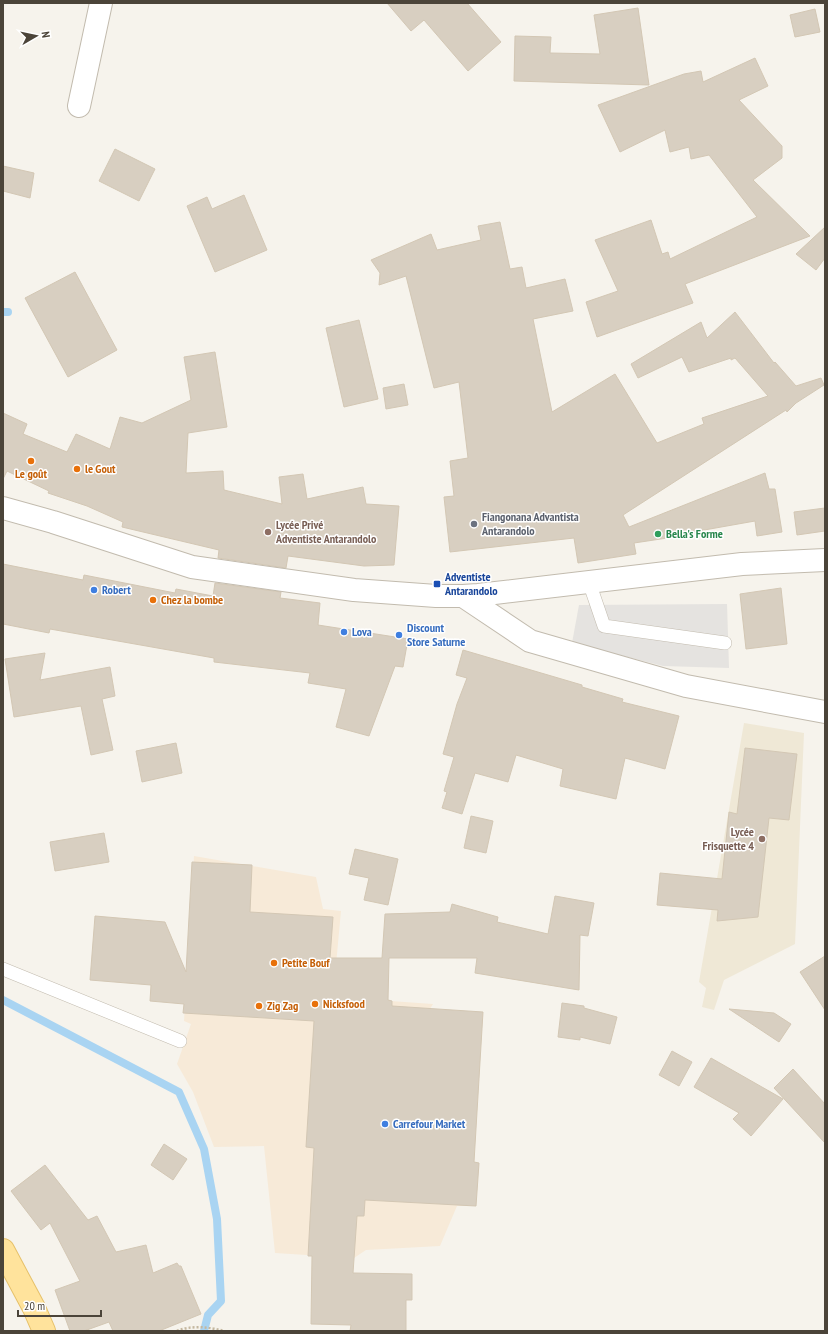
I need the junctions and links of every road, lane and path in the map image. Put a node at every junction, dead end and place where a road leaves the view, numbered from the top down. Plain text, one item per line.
1 (101, 3) edge
2 (79, 106) dead end
3 (3, 508) edge
4 (825, 560) edge
5 (589, 582) junction
6 (463, 596) junction
7 (725, 643) dead end
8 (825, 712) edge
9 (3, 969) edge
10 (180, 1042) dead end
11 (3, 1250) edge
12 (44, 1331) edge
13 (177, 1331) edge
14 (224, 1331) edge

1 - 2 street
3 - 6 street
4 - 5 street
5 - 6 street
5 - 7 lane
6 - 8 street
9 - 10 lane
11 - 12 main road
13 - 14 path

